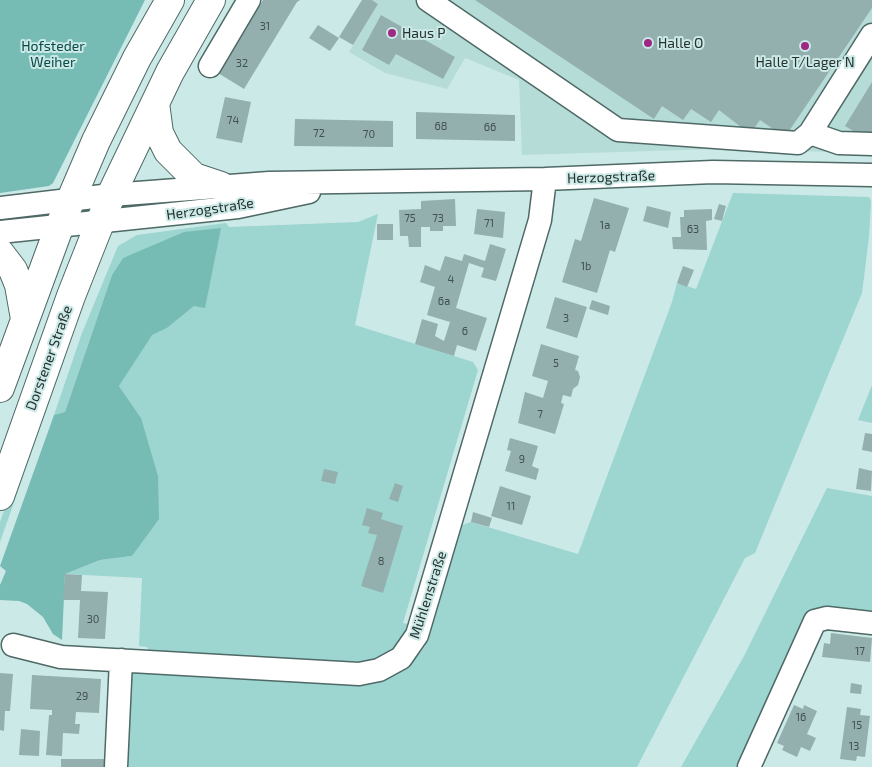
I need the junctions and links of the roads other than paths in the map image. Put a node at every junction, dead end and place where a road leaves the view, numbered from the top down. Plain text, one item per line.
1 (170, 0) edge
2 (211, 0) edge
3 (249, 0) edge
4 (428, 0) edge
5 (872, 35) edge
6 (210, 66) dead end
7 (155, 102) junction
8 (810, 133) junction
9 (872, 144) edge
10 (872, 175) edge
11 (545, 179) junction
12 (349, 183) junction
13 (221, 186) junction
14 (111, 195) junction
15 (72, 198) junction
16 (0, 208) edge
17 (99, 222) junction
18 (60, 225) junction
19 (0, 232) edge
20 (0, 253) edge
21 (25, 320) junction
22 (0, 388) edge
23 (0, 496) edge
24 (872, 623) edge
25 (13, 645) dead end
26 (121, 660) junction
27 (116, 767) edge
28 (749, 767) edge

1 - 15 main road
2 - 7 main road, Dorstener Straße
3 - 6 street
4 - 8 street
5 - 8 street
7 - 13 main road
7 - 14 main road, Dorstener Straße
8 - 9 street
10 - 11 street, Herzogstraße
11 - 12 street, Herzogstraße
11 - 26 street, Mühlenstraße
12 - 13 street, Herzogstraße
12 - 17 street, Herzogstraße
13 - 14 street, Herzogstraße
14 - 15 street
14 - 17 main road, Dorstener Straße
15 - 16 street
15 - 18 main road
17 - 18 street
17 - 23 main road, Dorstener Straße
18 - 19 street
18 - 21 main road
20 - 21 main road
21 - 22 main road
24 - 28 street
25 - 26 street, Mühlenstraße
26 - 27 street

